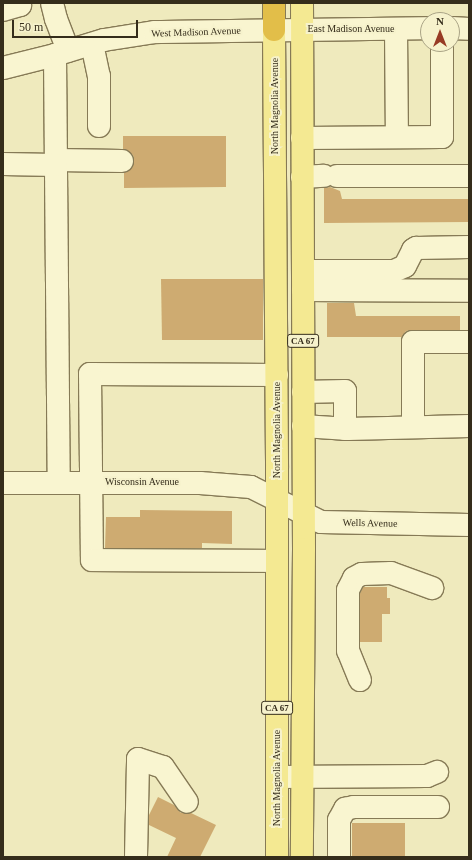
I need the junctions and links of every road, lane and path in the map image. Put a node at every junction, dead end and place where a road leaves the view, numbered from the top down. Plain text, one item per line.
1 (20, 3) edge
2 (52, 3) edge
3 (274, 3) edge
4 (302, 3) edge
5 (3, 10) edge
6 (420, 28) edge
7 (396, 29) junction
8 (274, 30) junction
9 (302, 30) junction
10 (92, 44) junction
11 (442, 52) edge
12 (61, 53) junction
13 (3, 68) edge
14 (99, 126) dead end
15 (397, 136) junction
16 (302, 138) junction
17 (122, 161) dead end
18 (56, 163) junction
19 (3, 164) edge
20 (469, 176) edge
21 (302, 177) junction
22 (469, 247) edge
23 (303, 280) junction
24 (469, 291) edge
25 (469, 342) edge
26 (277, 375) junction
27 (303, 392) junction
28 (304, 426) junction
29 (469, 426) edge
30 (414, 427) junction
31 (345, 429) junction
32 (91, 482) junction
33 (3, 483) edge
34 (59, 483) junction
35 (277, 500) junction
36 (303, 514) junction
37 (469, 525) edge
38 (277, 561) junction
39 (432, 588) dead end
40 (360, 680) dead end
41 (438, 772) dead end
42 (277, 777) junction
43 (303, 777) junction
44 (187, 802) dead end
45 (438, 807) dead end
46 (136, 857) edge
47 (277, 857) edge
48 (302, 857) edge
49 (339, 857) edge

1 - 5 street
2 - 12 street
3 - 8 highway, North Magnolia Avenue
4 - 9 main road
6 - 7 street, East Madison Avenue
7 - 9 street, East Madison Avenue
7 - 15 street
8 - 9 street, East Madison Avenue
8 - 10 street, West Madison Avenue
8 - 26 main road, North Magnolia Avenue / CA 67
9 - 16 main road, CA 67
10 - 12 street, West Madison Avenue
10 - 14 street
11 - 15 street
12 - 13 street, West Madison Avenue
12 - 18 street
15 - 16 street
16 - 21 main road, CA 67
17 - 18 street
18 - 19 street
18 - 34 street
20 - 21 street
21 - 23 main road, CA 67
22 - 23 street
23 - 24 street
23 - 27 main road, CA 67
25 - 30 street
26 - 32 street
26 - 35 main road, North Magnolia Avenue / CA 67
27 - 28 main road, CA 67
27 - 31 street
28 - 31 street
28 - 36 main road, CA 67
29 - 30 street
30 - 31 street
32 - 34 street, Wisconsin Avenue
32 - 35 street, Wisconsin Avenue
32 - 38 street
33 - 34 street, Wisconsin Avenue
35 - 36 street, Wells Avenue
35 - 38 main road, North Magnolia Avenue / CA 67
36 - 37 street, Wells Avenue
36 - 43 main road, CA 67
38 - 42 main road, North Magnolia Avenue / CA 67
39 - 40 street
41 - 43 street
42 - 43 street
42 - 47 main road, North Magnolia Avenue / CA 67
43 - 48 main road, CA 67
44 - 46 street
45 - 49 street

